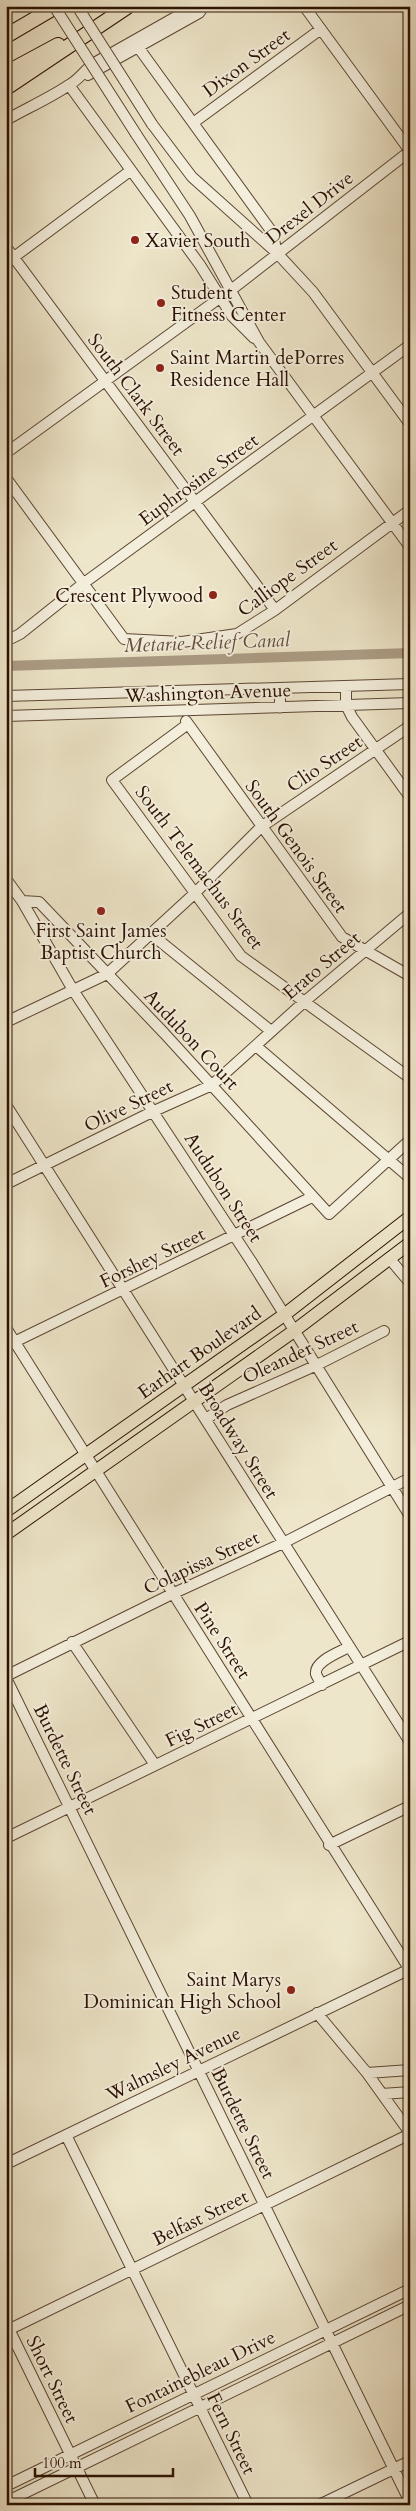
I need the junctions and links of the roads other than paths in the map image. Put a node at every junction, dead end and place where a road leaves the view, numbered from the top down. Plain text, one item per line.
1 (56, 6) edge
2 (77, 6) edge
3 (195, 6) edge
4 (204, 6) edge
5 (304, 6) edge
6 (128, 7) edge
7 (33, 21) junction
8 (321, 29) junction
9 (6, 31) edge
10 (6, 36) edge
11 (138, 48) junction
12 (6, 73) edge
13 (80, 77) junction
14 (69, 85) junction
15 (6, 88) edge
16 (6, 120) edge
17 (193, 123) junction
18 (410, 151) edge
19 (130, 172) junction
20 (6, 247) edge
21 (278, 253) junction
22 (10, 260) edge
23 (231, 290) junction
24 (221, 297) junction
25 (259, 342) junction
26 (410, 345) edge
27 (372, 373) junction
28 (105, 380) junction
29 (314, 416) junction
30 (410, 424) edge
31 (6, 453) edge
32 (6, 478) edge
33 (196, 502) junction
34 (410, 510) edge
35 (391, 524) junction
36 (410, 547) edge
37 (84, 582) junction
38 (275, 610) junction
39 (6, 641) edge
40 (410, 684) edge
41 (346, 686) junction
42 (280, 688) junction
43 (96, 694) junction
44 (6, 696) edge
45 (410, 703) edge
46 (346, 705) junction
47 (280, 708) junction
48 (180, 711) junction
49 (96, 712) junction
50 (6, 716) edge
51 (188, 724) junction
52 (410, 726) edge
53 (375, 750) junction
54 (410, 797) edge
55 (262, 827) junction
56 (6, 879) edge
57 (194, 894) junction
58 (22, 901) junction
59 (410, 913) edge
60 (151, 934) junction
61 (365, 950) junction
62 (107, 974) junction
63 (410, 976) edge
64 (73, 990) junction
65 (304, 1002) junction
66 (6, 1022) edge
67 (271, 1031) junction
68 (256, 1046) junction
69 (410, 1078) edge
70 (212, 1085) junction
71 (6, 1105) edge
72 (154, 1111) junction
73 (410, 1140) edge
74 (389, 1160) junction
75 (44, 1166) junction
76 (410, 1178) edge
77 (6, 1184) edge
78 (312, 1198) junction
79 (410, 1217) edge
80 (234, 1236) junction
81 (410, 1243) edge
82 (389, 1258) junction
83 (410, 1283) edge
84 (124, 1290) junction
85 (284, 1315) junction
86 (6, 1328) edge
87 (294, 1331) junction
88 (384, 1331) dead end
89 (11, 1344) edge
90 (317, 1365) junction
91 (185, 1387) junction
92 (194, 1402) junction
93 (206, 1419) junction
94 (85, 1456) junction
95 (94, 1471) junction
96 (410, 1478) edge
97 (392, 1487) junction
98 (6, 1512) edge
99 (410, 1516) edge
100 (6, 1534) edge
101 (283, 1543) junction
102 (172, 1594) junction
103 (410, 1641) edge
104 (72, 1642) junction
105 (349, 1647) junction
106 (360, 1665) junction
107 (6, 1677) edge
108 (322, 1685) junction
109 (253, 1719) junction
110 (410, 1742) edge
111 (156, 1765) junction
112 (410, 1806) edge
113 (70, 1807) junction
114 (6, 1838) edge
115 (329, 1845) junction
116 (410, 1970) edge
117 (317, 2013) junction
118 (198, 2070) junction
119 (410, 2070) edge
120 (367, 2073) junction
121 (410, 2092) edge
122 (382, 2094) junction
123 (410, 2134) edge
124 (66, 2135) junction
125 (6, 2164) edge
126 (264, 2205) junction
127 (132, 2270) junction
128 (410, 2289) edge
129 (410, 2304) edge
130 (7, 2328) edge
131 (326, 2330) junction
132 (332, 2342) junction
133 (193, 2394) junction
134 (199, 2407) junction
135 (71, 2454) junction
136 (410, 2461) edge
137 (77, 2466) junction
138 (394, 2469) junction
139 (6, 2486) edge
140 (6, 2502) edge
141 (410, 2502) edge
142 (96, 2505) edge
143 (248, 2505) edge
144 (319, 2505) edge

1 - 7 highway
1 - 23 street, bridge
2 - 21 street, bridge
3 - 13 street
4 - 11 street
5 - 8 street
6 - 12 highway
6 - 15 highway
7 - 9 highway
7 - 10 highway
8 - 17 street, Dixon Street
8 - 18 street
11 - 13 street
11 - 17 street
13 - 14 street
14 - 16 street
14 - 19 street
17 - 21 street
18 - 21 street, Drexel Drive
19 - 22 street
19 - 24 street
20 - 22 street, South Clark Street
21 - 23 street, Drexel Drive
21 - 27 street
22 - 28 street, South Clark Street
23 - 25 street
24 - 25 street
24 - 28 street
25 - 29 street
26 - 27 street, Euphrosine Street
27 - 29 street, Euphrosine Street
27 - 30 street
28 - 31 street
28 - 33 street, South Clark Street
29 - 33 street, Euphrosine Street
29 - 35 street
32 - 37 street
33 - 37 street, Euphrosine Street
33 - 38 street, South Clark Street
34 - 35 street, Calliope Street
35 - 36 street
35 - 38 street, Calliope Street
37 - 38 street, Calliope Street
37 - 39 street, Euphrosine Street
40 - 41 street, Washington Avenue
41 - 42 street, Washington Avenue
41 - 46 street
42 - 43 street, Washington Avenue
42 - 47 street
43 - 44 street, Washington Avenue
43 - 49 street
45 - 46 street, Washington Avenue
46 - 47 street, Washington Avenue
46 - 53 street
47 - 48 street, Washington Avenue
48 - 49 street, Washington Avenue
48 - 51 street, South Genois Street
49 - 50 street, Washington Avenue
51 - 55 street, South Genois Street
51 - 57 street, South Telemachus Street
52 - 53 street, Clio Street
53 - 54 street
53 - 55 street, Clio Street
55 - 57 street, Clio Street
55 - 61 street, South Genois Street
56 - 58 street, Audubon Street
57 - 60 street, Clio Street
57 - 65 street, South Telemachus Street
58 - 62 street, Audubon Court
58 - 64 street, Audubon Street
59 - 61 street, Erato Street
60 - 62 street, Clio Street
60 - 67 street
61 - 63 street, South Genois Street
61 - 65 street, Erato Street
62 - 64 street, Clio Street
62 - 70 street, Audubon Court
64 - 66 street, Clio Street
64 - 72 street, Audubon Street
65 - 67 street, Erato Street
65 - 69 street, South Telemachus Street
67 - 68 street, Erato Street
68 - 70 street, Olive Street
68 - 74 street
70 - 72 street, Olive Street
70 - 78 street, Audubon Court
71 - 75 street, Broadway Street
72 - 75 street, Olive Street
72 - 80 street, Audubon Street
73 - 74 street
74 - 76 street
74 - 78 street, Audubon Court
75 - 77 street, Olive Street
75 - 84 street, Broadway Street
78 - 80 street, Forshey Street
79 - 85 main road, Earhart Boulevard
80 - 84 street, Forshey Street
80 - 85 street, Audubon Street
81 - 82 main road, Earhart Boulevard
82 - 83 street
82 - 87 main road, Earhart Boulevard
84 - 89 street, Forshey Street
84 - 91 street, Broadway Street
85 - 87 street, Audubon Street
85 - 91 main road, Earhart Boulevard
86 - 89 street, Pine Street
87 - 90 street, Audubon Street
87 - 92 main road, Earhart Boulevard
88 - 90 street, Oleander Street
89 - 94 street, Pine Street
90 - 93 street, Oleander Street
90 - 97 street, Audubon Street
91 - 92 street, Broadway Street
91 - 94 main road, Earhart Boulevard
92 - 93 street, Broadway Street
92 - 95 main road, Earhart Boulevard
93 - 101 street, Broadway Street
94 - 95 street, Pine Street
94 - 98 main road, Earhart Boulevard
95 - 100 main road, Earhart Boulevard
95 - 102 street, Pine Street
96 - 97 street, Colapissa Street
97 - 99 street, Audubon Street
97 - 101 street, Colapissa Street
101 - 102 street, Colapissa Street
101 - 105 street, Broadway Street
102 - 104 street, Colapissa Street
102 - 109 street, Pine Street
103 - 106 street, Fig Street
104 - 107 street, Colapissa Street
104 - 111 street
105 - 106 street, Broadway Street
105 - 108 street
106 - 108 street, Fig Street
106 - 110 street, Broadway Street
107 - 113 street, Burdette Street
108 - 109 street, Fig Street
109 - 111 street, Fig Street
109 - 115 street, Pine Street
111 - 113 street, Fig Street
112 - 115 street
113 - 114 street, Fig Street
113 - 118 street, Burdette Street
115 - 116 street, Pine Street
116 - 117 street, Walmsley Avenue
117 - 118 street, Walmsley Avenue
117 - 120 street
118 - 124 street, Walmsley Avenue
118 - 126 street, Burdette Street
119 - 120 street
120 - 122 street
121 - 122 street
122 - 123 street
123 - 126 street, Belfast Street
124 - 125 street, Walmsley Avenue
124 - 127 street, Fern Street
126 - 127 street, Belfast Street
126 - 131 street, Burdette Street
127 - 130 street, Belfast Street
127 - 133 street, Fern Street
128 - 131 street, Fontainebleau Drive
129 - 132 street, Fontainebleau Drive
130 - 135 street, Short Street
131 - 132 street, Burdette Street
131 - 133 street, Fontainebleau Drive
132 - 134 street, Fontainebleau Drive
132 - 138 street, Burdette Street
133 - 134 street, Fern Street
133 - 135 street, Fontainebleau Drive
134 - 137 street, Fontainebleau Drive
134 - 143 street, Fern Street
135 - 137 street, Short Street
135 - 139 street, Fontainebleau Drive
136 - 138 street
137 - 140 street, Fontainebleau Drive
137 - 142 street, Short Street
138 - 141 street, Burdette Street
138 - 144 street

